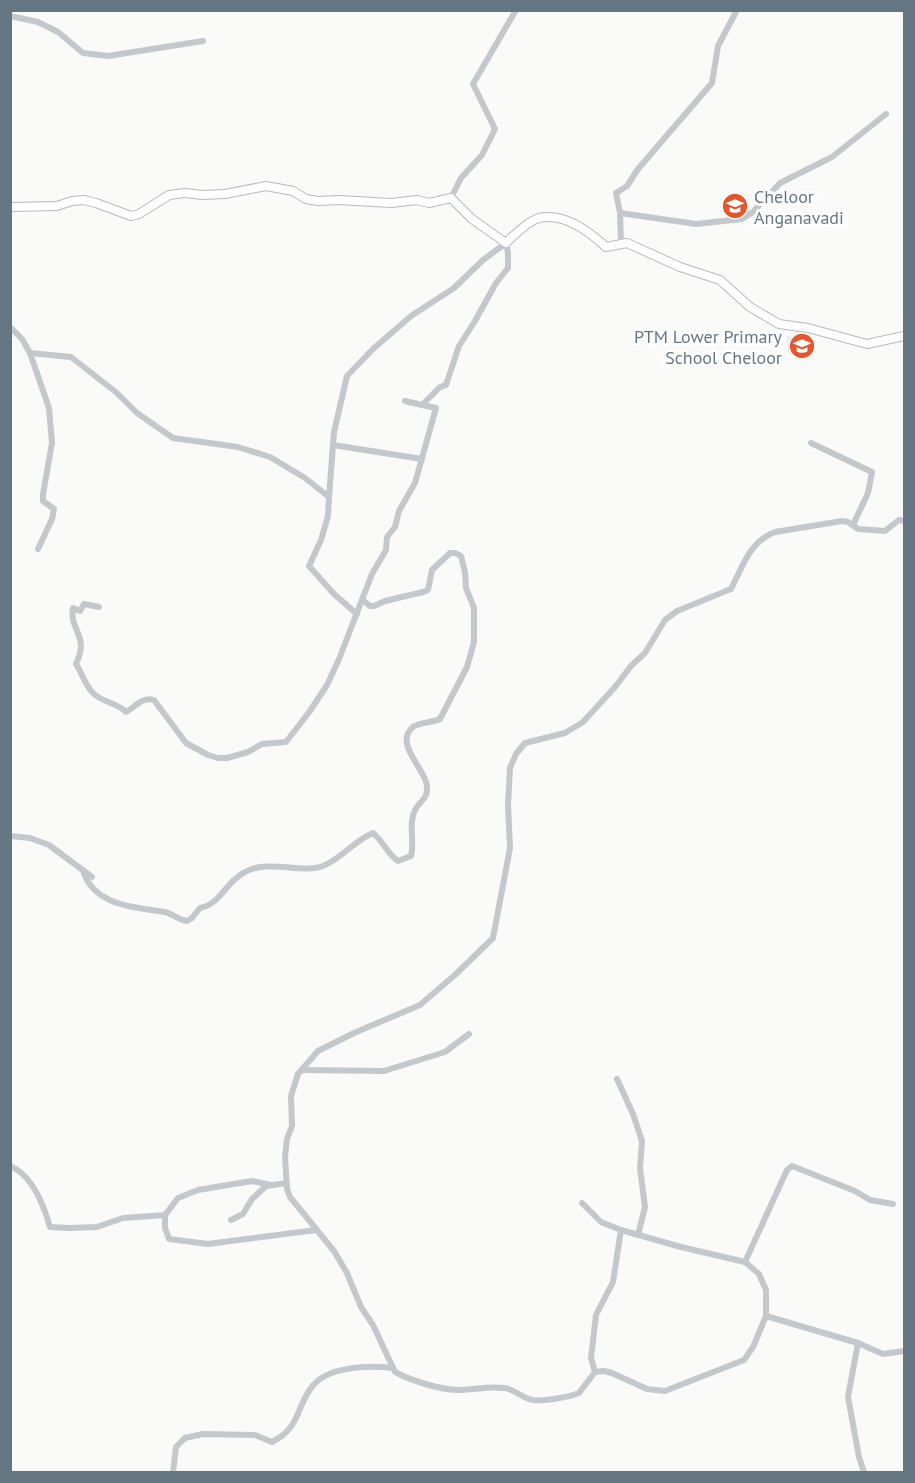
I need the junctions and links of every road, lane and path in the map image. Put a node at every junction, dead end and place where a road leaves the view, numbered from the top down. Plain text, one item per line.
1 (516, 10) edge
2 (737, 10) edge
3 (10, 15) edge
4 (203, 41) dead end
5 (886, 114) dead end
6 (451, 198) junction
7 (10, 207) edge
8 (620, 213) junction
9 (506, 243) junction
10 (621, 244) junction
11 (10, 327) edge
12 (904, 336) edge
13 (30, 352) junction
14 (405, 400) dead end
15 (422, 405) junction
16 (811, 443) dead end
17 (333, 445) junction
18 (422, 459) junction
19 (329, 497) junction
20 (904, 520) edge
21 (852, 525) junction
22 (38, 549) dead end
23 (363, 600) junction
24 (99, 607) dead end
25 (357, 614) junction
26 (10, 836) edge
27 (83, 870) junction
28 (92, 877) dead end
29 (469, 1034) dead end
30 (303, 1070) junction
31 (616, 1079) dead end
32 (10, 1166) edge
33 (287, 1183) junction
34 (271, 1185) junction
35 (582, 1203) dead end
36 (893, 1204) dead end
37 (165, 1215) junction
38 (231, 1220) dead end
39 (316, 1230) junction
40 (621, 1230) junction
41 (638, 1235) junction
42 (745, 1262) junction
43 (766, 1316) junction
44 (858, 1343) junction
45 (904, 1351) edge
46 (393, 1368) junction
47 (595, 1372) junction
48 (173, 1473) edge
49 (864, 1473) edge

1 - 6 street
2 - 8 street
3 - 4 street
5 - 8 street
6 - 7 main road
6 - 9 main road
8 - 10 street
9 - 10 main road
9 - 15 street
9 - 17 street
10 - 12 main road
11 - 13 street
13 - 19 street
13 - 22 street
14 - 15 street
15 - 18 street
16 - 21 street
17 - 18 street
17 - 19 street
18 - 23 street
19 - 25 street
20 - 21 street
21 - 30 street
23 - 25 street
23 - 27 street
24 - 25 street
26 - 27 street
27 - 28 street
29 - 30 street
30 - 33 street
31 - 41 street
32 - 37 street
33 - 34 street
33 - 39 street
34 - 37 street
34 - 38 street
35 - 40 street
36 - 42 street
37 - 39 street
39 - 46 street
40 - 41 street
40 - 47 street
41 - 42 street
42 - 43 street
43 - 44 street
43 - 47 street
44 - 45 street
44 - 49 street
46 - 47 street
46 - 48 street

